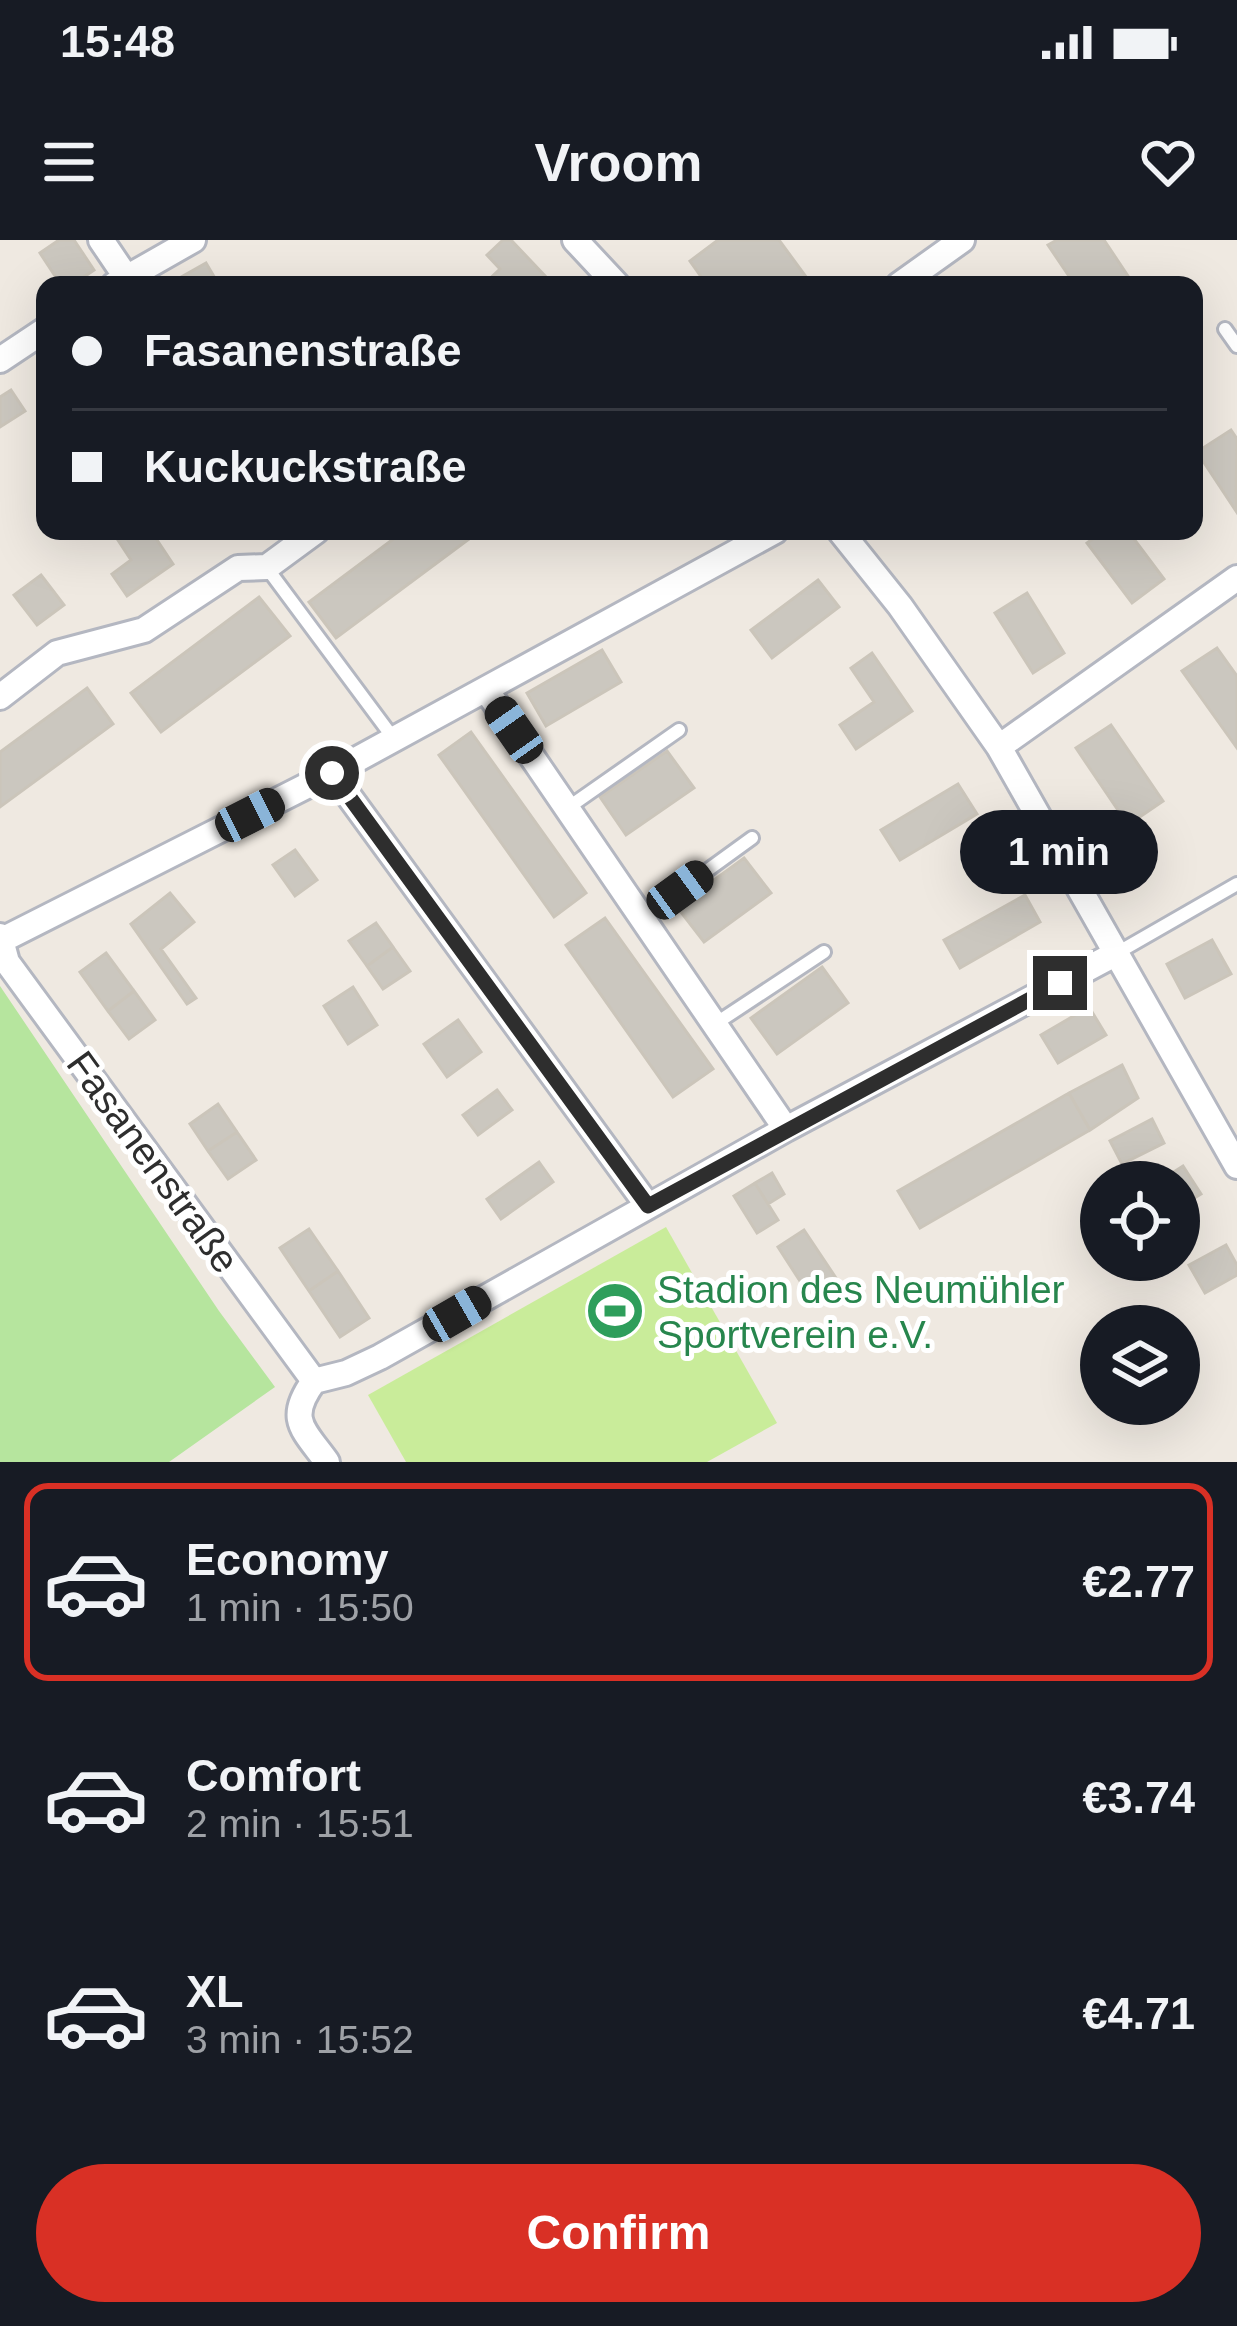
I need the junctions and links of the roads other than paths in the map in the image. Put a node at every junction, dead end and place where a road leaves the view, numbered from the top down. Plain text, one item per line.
1 (101, 240) edge
2 (193, 240) edge
3 (575, 240) edge
4 (962, 240) edge
5 (121, 276) edge
6 (134, 276) edge
7 (609, 276) edge
8 (912, 276) edge
9 (1225, 329) dead end
10 (36, 336) edge
11 (1237, 346) edge
12 (0, 360) edge
13 (302, 540) edge
14 (759, 540) edge
15 (847, 540) edge
16 (266, 567) junction
17 (1237, 578) edge
18 (487, 691) junction
19 (0, 697) edge
20 (679, 730) dead end
21 (395, 740) junction
22 (999, 747) junction
23 (332, 773) junction
24 (569, 807) junction
25 (752, 838) dead end
26 (1237, 884) edge
27 (643, 917) junction
28 (1, 938) edge
29 (824, 952) dead end
30 (1117, 952) junction
31 (715, 1024) junction
32 (786, 1129) junction
33 (1237, 1166) edge
34 (648, 1206) junction
35 (314, 1381) junction
36 (327, 1462) edge

1 - 5 street
2 - 6 street
3 - 7 street
4 - 8 street
9 - 11 lane
10 - 12 street
13 - 16 street
14 - 18 street, Fasanenstraße
15 - 22 street
16 - 19 street
16 - 21 lane
17 - 22 street
18 - 21 street, Fasanenstraße
18 - 24 street
20 - 24 lane
21 - 23 street, Fasanenstraße
22 - 30 street
23 - 28 street, Fasanenstraße
23 - 34 street
24 - 27 street
25 - 27 lane
26 - 30 lane
27 - 31 street
28 - 35 street, Fasanenstraße
29 - 31 lane
30 - 32 street
30 - 33 street
31 - 32 street
32 - 34 street
34 - 35 street
35 - 36 street

